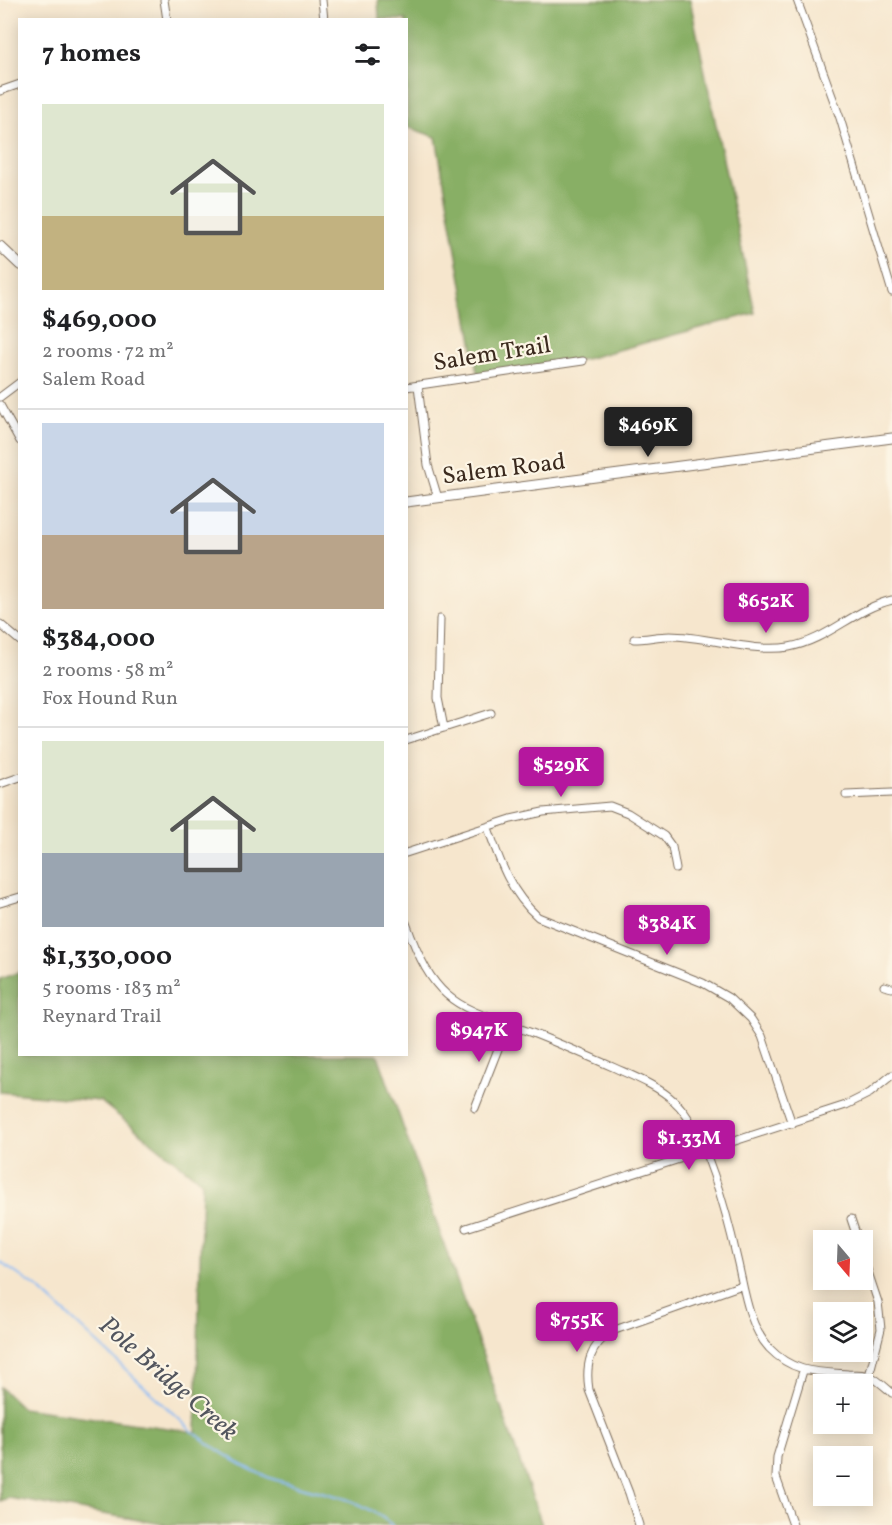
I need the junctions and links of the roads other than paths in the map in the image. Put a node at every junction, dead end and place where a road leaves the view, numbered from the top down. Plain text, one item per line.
1 (164, 0) edge
2 (322, 0) edge
3 (797, 0) edge
4 (167, 18) edge
5 (324, 18) edge
6 (18, 85) edge
7 (0, 91) edge
8 (0, 246) edge
9 (18, 263) edge
10 (892, 291) edge
11 (583, 361) dead end
12 (18, 384) edge
13 (418, 386) junction
14 (408, 387) edge
15 (0, 397) edge
16 (0, 405) edge
17 (18, 437) edge
18 (892, 438) edge
19 (438, 498) junction
20 (408, 501) edge
21 (892, 600) edge
22 (440, 619) dead end
23 (0, 624) edge
24 (18, 639) edge
25 (633, 639) dead end
26 (491, 713) dead end
27 (444, 728) junction
28 (408, 739) edge
29 (18, 778) edge
30 (0, 784) edge
31 (892, 793) edge
32 (846, 795) dead end
33 (488, 828) junction
34 (408, 852) edge
35 (676, 869) dead end
36 (18, 898) edge
37 (0, 903) edge
38 (408, 929) edge
39 (884, 986) dead end
40 (892, 988) edge
41 (507, 1026) junction
42 (892, 1075) edge
43 (475, 1108) dead end
44 (792, 1124) junction
45 (704, 1153) junction
46 (851, 1219) dead end
47 (466, 1228) dead end
48 (855, 1230) edge
49 (742, 1285) junction
50 (873, 1287) edge
51 (803, 1371) junction
52 (843, 1374) edge
53 (870, 1374) edge
54 (873, 1379) edge
55 (892, 1393) edge
56 (639, 1525) edge
57 (793, 1525) edge

1 - 4 street
2 - 5 street
3 - 10 street
6 - 7 street
8 - 9 street
11 - 13 street, Salem Trail
12 - 15 street
13 - 14 street, Salem Trail
13 - 19 street
16 - 17 street
18 - 19 street, Salem Road
19 - 20 street, Salem Road
21 - 25 street
22 - 27 street
23 - 24 street
26 - 27 street
27 - 28 street
29 - 30 street
31 - 32 street
33 - 34 street
33 - 35 street
33 - 44 street
36 - 37 street
38 - 41 street
39 - 40 street
41 - 43 street
41 - 45 street
42 - 44 street
44 - 45 street
45 - 47 street
45 - 49 street
46 - 48 street
49 - 51 street
49 - 56 street
50 - 53 street
51 - 52 street
51 - 57 street
54 - 55 street

